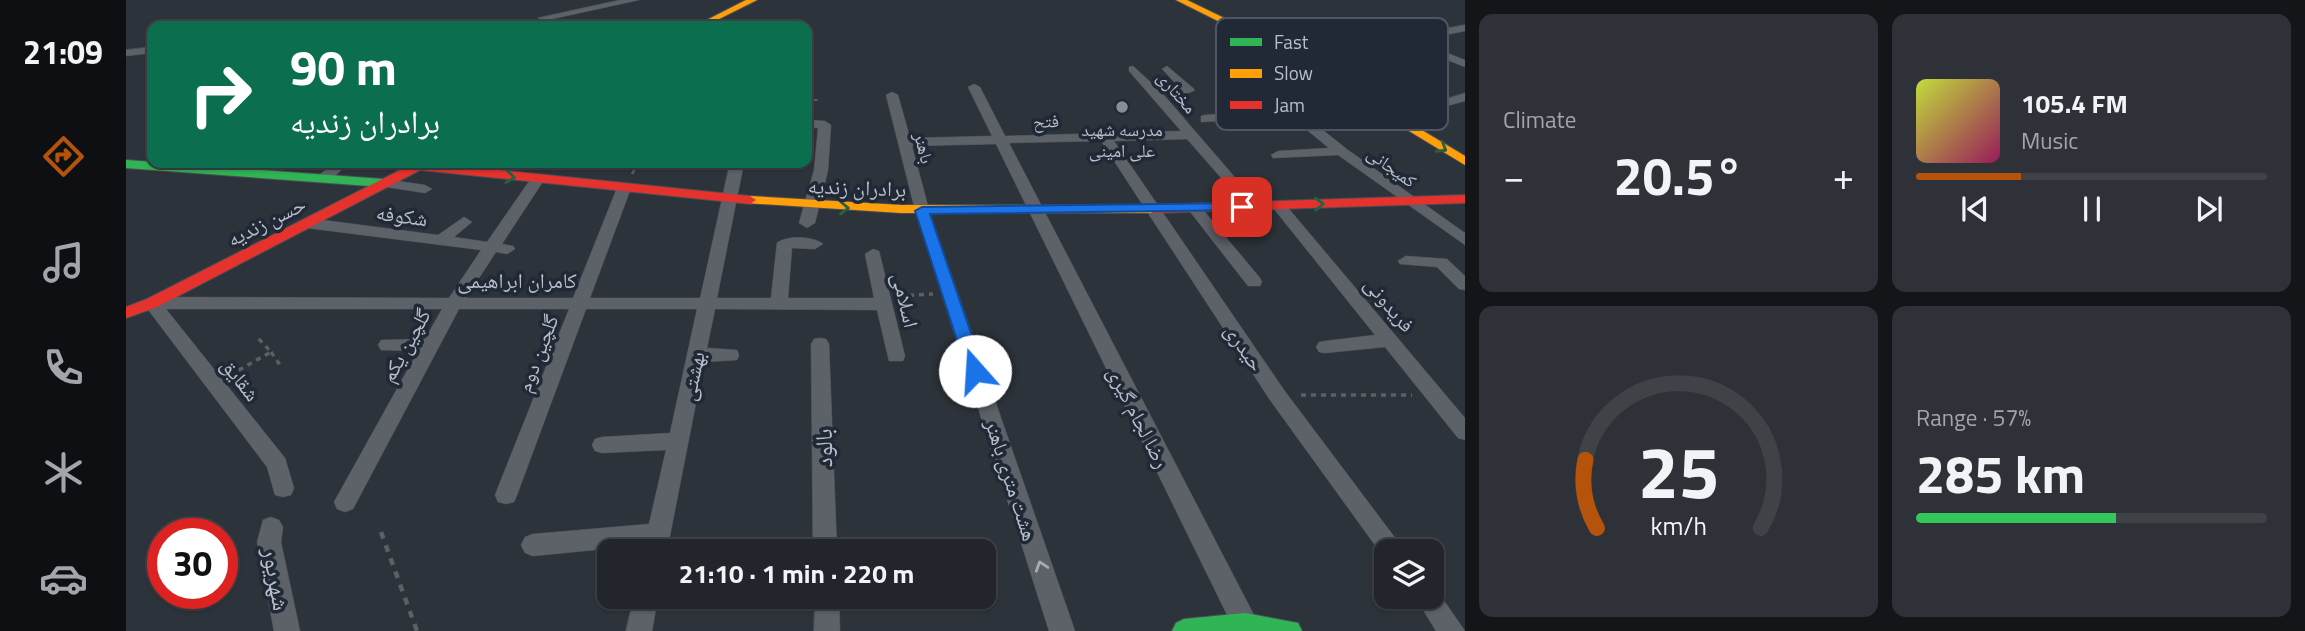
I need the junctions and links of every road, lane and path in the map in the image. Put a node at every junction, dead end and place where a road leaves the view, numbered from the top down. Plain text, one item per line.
1 (634, 0) edge
2 (753, 0) edge
3 (1180, 0) edge
4 (1205, 0) edge
5 (543, 18) dead end
6 (1217, 18) edge
7 (1243, 18) edge
8 (709, 21) edge
9 (147, 50) edge
10 (126, 52) edge
11 (1133, 69) dead end
12 (1167, 69) dead end
13 (974, 88) dead end
14 (1154, 92) junction
15 (892, 94) dead end
16 (1465, 97) edge
17 (812, 100) edge
18 (820, 100) dead end
19 (1448, 102) edge
20 (1205, 119) dead end
21 (1216, 119) edge
22 (812, 124) edge
23 (1314, 130) edge
24 (1413, 130) edge
25 (1445, 130) edge
26 (1190, 135) junction
27 (1105, 137) junction
28 (1000, 140) junction
29 (904, 142) junction
30 (1465, 142) edge
31 (1341, 151) junction
32 (1279, 155) dead end
33 (1465, 162) edge
34 (126, 164) edge
35 (147, 166) edge
36 (179, 168) edge
37 (336, 168) edge
38 (413, 168) edge
39 (450, 168) edge
40 (736, 168) edge
41 (323, 179) junction
42 (537, 180) junction
43 (384, 183) junction
44 (624, 188) junction
45 (425, 189) dead end
46 (1465, 199) edge
47 (727, 200) junction
48 (1411, 201) junction
49 (1279, 206) junction
50 (813, 207) junction
51 (1242, 207) junction
52 (1033, 209) junction
53 (1153, 209) junction
54 (1195, 209) junction
55 (922, 211) junction
56 (464, 222) dead end
57 (307, 223) junction
58 (807, 223) dead end
59 (1465, 240) edge
60 (440, 241) junction
61 (815, 244) dead end
62 (499, 248) junction
63 (873, 254) dead end
64 (1406, 261) dead end
65 (1254, 282) dead end
66 (1465, 285) edge
67 (949, 293) junction
68 (882, 300) junction
69 (152, 303) junction
70 (454, 303) junction
71 (581, 303) junction
72 (706, 303) junction
73 (779, 303) junction
74 (126, 313) edge
75 (258, 338) dead end
76 (1391, 340) junction
77 (820, 344) dead end
78 (387, 345) dead end
79 (431, 345) junction
80 (1325, 347) dead end
81 (271, 352) junction
82 (696, 355) junction
83 (730, 355) dead end
84 (896, 356) dead end
85 (282, 368) dead end
86 (216, 383) junction
87 (1277, 395) junction
88 (1435, 395) junction
89 (1465, 432) edge
90 (678, 441) junction
91 (602, 445) dead end
92 (283, 488) dead end
93 (506, 495) dead end
94 (345, 502) dead end
95 (271, 527) dead end
96 (381, 532) dead end
97 (658, 539) edge
98 (825, 539) edge
99 (1384, 539) edge
100 (597, 543) edge
101 (533, 545) dead end
102 (644, 609) edge
103 (827, 609) edge
104 (1436, 609) edge
105 (1245, 624) junction
106 (287, 631) edge
107 (417, 631) edge
108 (639, 631) edge
109 (827, 631) edge
110 (1062, 631) edge
111 (1184, 631) edge
112 (1290, 631) edge
113 (1452, 631) edge

1 - 5 street
2 - 8 street
3 -> 6 street
4 - 7 street
9 - 10 street
11 - 14 street, مختاری
12 - 14 street
13 - 28 street, رضا لجام گیری
14 - 26 street, مختاری
15 - 29 street, باهنر
16 - 19 street
17 - 18 path
20 - 21 street
22 - 50 street
23 - 31 street, کمیجانی
24 -> 33 street
25 - 30 street
26 - 27 street, فتح
26 - 51 street, مختاری
27 - 28 street, فتح
27 - 53 street, حیدری
28 - 29 street, فتح
28 - 52 street, رضا لجام گیری
29 - 55 street, باهنر
31 - 32 street
31 - 48 street, کمیجانی
34 - 35 street
36 - 41 street
37 - 41 street
38 - 43 street, حسن زندیه
39 -> 42 street, برادران زندیه
40 - 47 street, بهشتی
41 - 43 street
42 - 44 street, برادران زندیه
42 - 62 street, گلچین یکم
43 - 45 street
43 - 57 street, حسن زندیه
44 - 47 street, برادران زندیه
44 - 71 street, گلچین دوم
46 - 48 street, برادران زندیه
47 - 50 street, برادران زندیه
47 - 72 street, بهشتی
49 -> 48 street, برادران زندیه
48 - 59 street, کمیجانی
49 - 51 street, برادران زندیه
49 - 76 street, فریدونی
50 -> 55 street, برادران زندیه
50 - 58 street
51 - 54 street, برادران زندیه
52 - 53 street, برادران زندیه
52 - 55 street, برادران زندیه
52 - 105 street, رضا لجام گیری
53 - 54 street, برادران زندیه
53 - 87 street, حیدری
54 - 65 street
55 - 67 street, هشت متری باهنر
56 - 60 street
57 - 60 street, شکوفه
57 - 69 street, حسن زندیه
60 - 62 street, شکوفه
61 - 73 street
62 - 70 street, گلچین یکم
63 - 68 street, اسلامی
64 - 66 street
67 - 68 path
110 -> 67 street, هشت متری باهنر
68 - 73 street, کامران ابراهیمی
68 - 84 street, اسلامی
69 - 70 street, کامران ابراهیمی
69 - 74 street, حسن زندیه
69 - 86 street, شقایق
70 - 71 street, کامران ابراهیمی
70 - 79 street, گلچین یکم
71 - 72 street, کامران ابراهیمی
71 - 93 street, گلچین دوم
72 - 73 street, کامران ابراهیمی
72 - 82 street, بهشتی
75 - 81 path
76 - 80 street
76 - 88 street, فریدونی
77 - 98 street, بالود
78 - 79 street
79 - 94 street, گلچین یکم
81 - 85 path
81 - 86 path
82 - 83 street
82 - 90 street, بهشتی
86 - 92 street, شقایق
87 - 88 path
87 - 99 street, حیدری
88 - 89 street, فریدونی
90 - 91 street
90 - 97 street, بهشتی
95 - 106 street, شهریور
96 - 107 path
100 - 101 street
102 - 108 street
103 - 109 street
104 - 113 street
105 - 111 street
105 - 112 street

